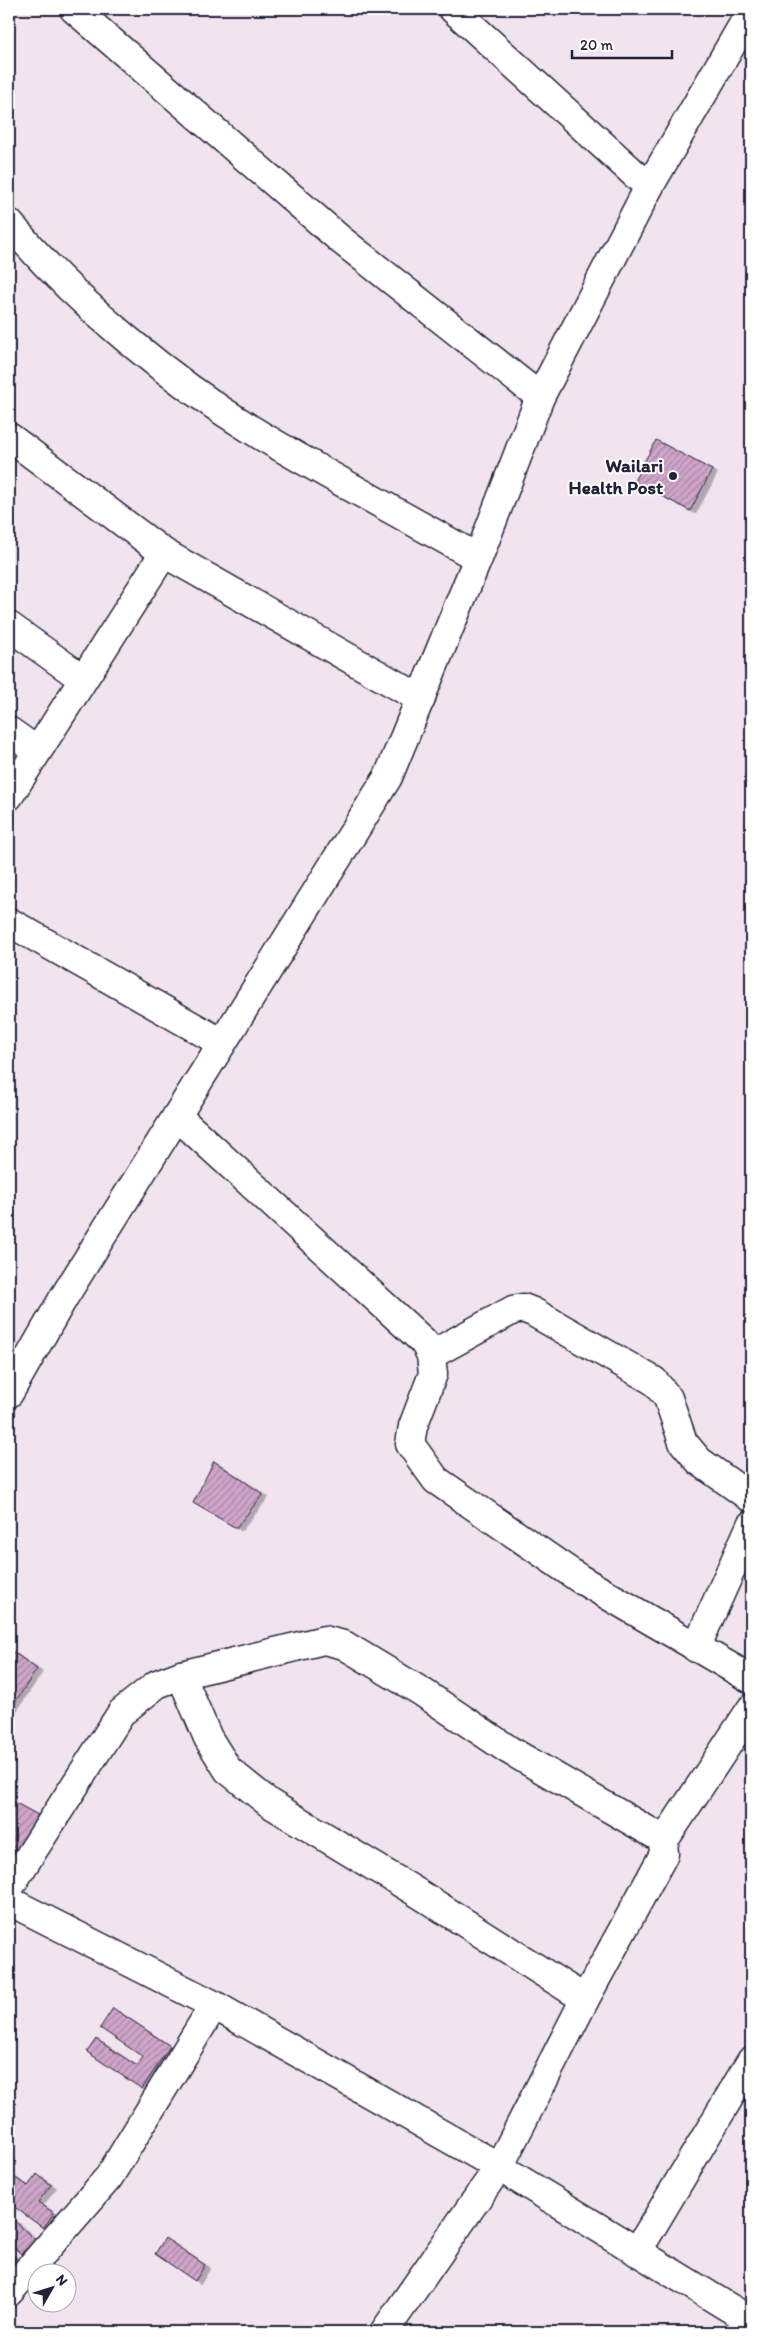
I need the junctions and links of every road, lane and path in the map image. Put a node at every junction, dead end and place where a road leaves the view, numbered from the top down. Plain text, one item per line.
1 (74, 9) edge
2 (453, 9) edge
3 (751, 11) edge
4 (649, 186) junction
5 (9, 223) edge
6 (540, 397) junction
7 (13, 450) edge
8 (164, 552) junction
9 (478, 558) junction
10 (9, 626) edge
11 (83, 679) junction
12 (421, 699) junction
13 (9, 731) edge
14 (37, 751) junction
15 (9, 796) edge
16 (9, 922) edge
17 (222, 1043) junction
18 (177, 1116) junction
19 (431, 1355) junction
20 (9, 1391) edge
21 (751, 1498) edge
22 (751, 1525) edge
23 (696, 1648) junction
24 (181, 1674) junction
25 (751, 1679) edge
26 (751, 1709) edge
27 (663, 1842) junction
28 (9, 1888) edge
29 (9, 1901) edge
30 (585, 1999) junction
31 (214, 2005) junction
32 (751, 2061) edge
33 (499, 2167) junction
34 (637, 2252) junction
35 (9, 2292) edge
36 (751, 2321) edge
37 (384, 2332) edge

1 - 6 street
2 - 4 street
3 - 4 street
4 - 6 street
5 - 9 street
6 - 9 street
7 - 8 street
8 - 11 street
8 - 12 street
9 - 12 street
10 - 11 street
11 - 14 street
12 - 17 street
13 - 14 street
14 - 15 street
16 - 17 street
17 - 18 street
18 - 19 street
18 - 20 street
19 - 21 street
19 - 23 street
22 - 23 street
23 - 25 street
24 - 27 street
24 - 28 street
24 - 30 street
26 - 27 street
27 - 30 street
29 - 31 street
30 - 33 street
31 - 33 street
31 - 35 street
32 - 34 street
33 - 34 street
33 - 37 street
34 - 36 street

